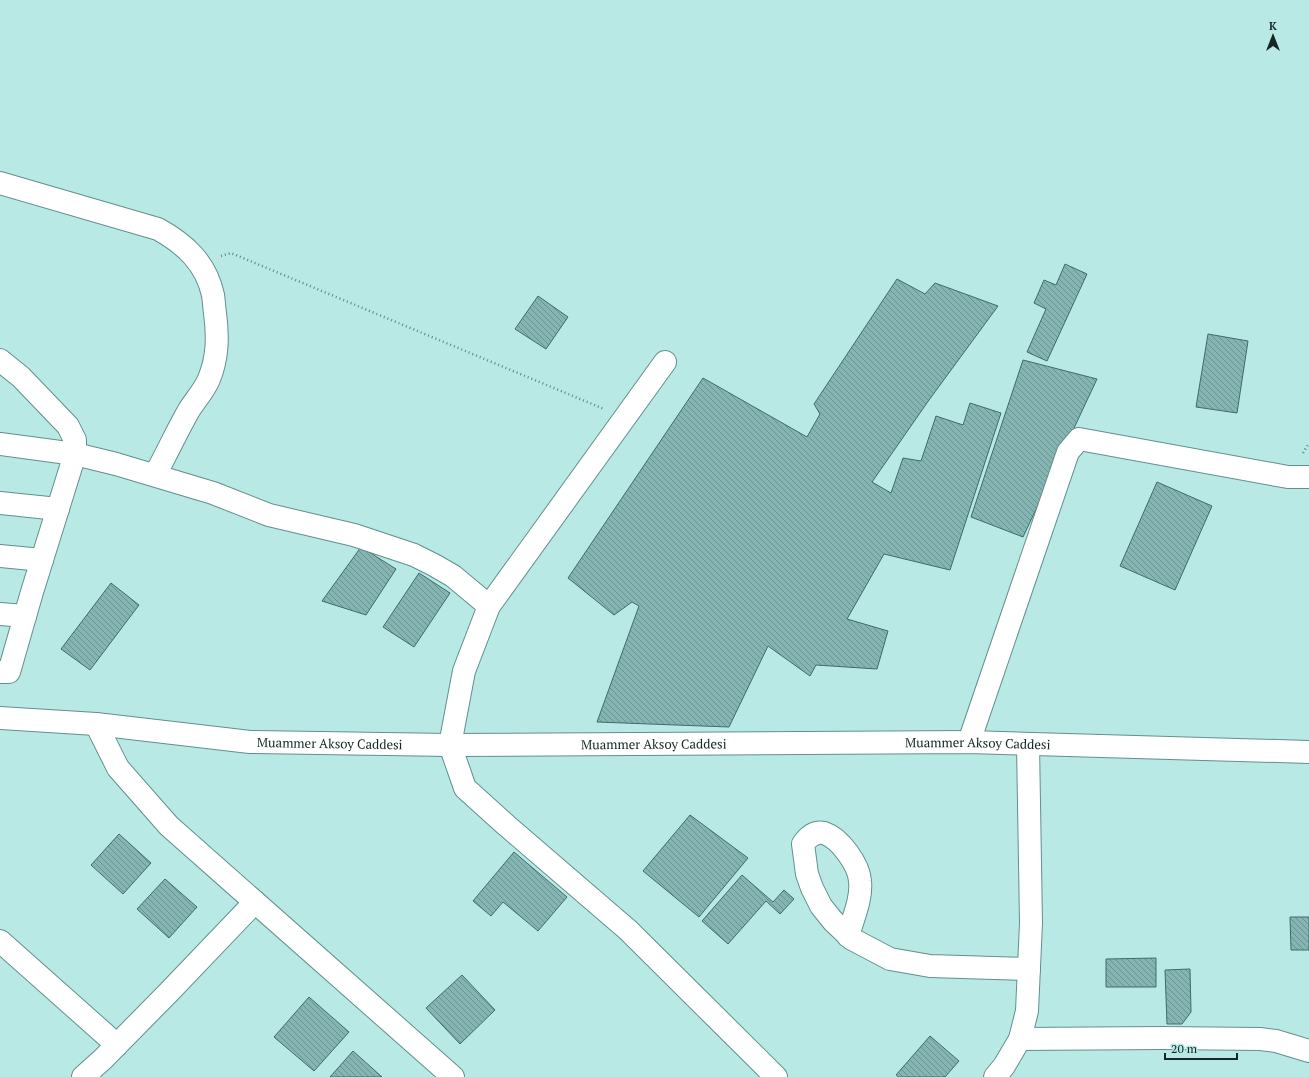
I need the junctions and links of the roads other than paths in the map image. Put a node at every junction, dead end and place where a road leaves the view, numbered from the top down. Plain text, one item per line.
1 (0, 183) edge
2 (665, 362) dead end
3 (2, 364) edge
4 (0, 444) edge
5 (76, 454) junction
6 (155, 475) junction
7 (1299, 477) edge
8 (0, 503) edge
9 (58, 509) junction
10 (0, 556) edge
11 (42, 560) junction
12 (489, 606) junction
13 (0, 614) edge
14 (25, 616) junction
15 (0, 672) edge
16 (0, 718) edge
17 (96, 724) junction
18 (969, 742) junction
19 (1028, 744) junction
20 (450, 745) junction
21 (1309, 752) edge
22 (255, 902) junction
23 (848, 936) dead end
24 (0, 941) edge
25 (1029, 969) junction
26 (1020, 1039) junction
27 (117, 1045) junction
28 (1309, 1051) edge
29 (83, 1077) edge
30 (453, 1077) edge
31 (776, 1077) edge
32 (996, 1077) edge

1 - 6 street
2 - 12 street
3 - 5 street
4 - 5 street
5 - 6 street
5 - 9 street
6 - 12 street
7 - 18 street
8 - 9 street
9 - 11 street
10 - 11 street
11 - 14 street
12 - 20 street
13 - 14 street
14 - 15 street
16 - 17 street, Muammer Aksoy Caddesi
17 - 20 street, Muammer Aksoy Caddesi
17 - 22 street
18 - 19 street, Muammer Aksoy Caddesi
18 - 20 street, Muammer Aksoy Caddesi
19 - 21 street, Muammer Aksoy Caddesi
19 - 25 street
20 - 31 street
22 - 27 street
22 - 30 street
23 - 25 street
24 - 27 street
25 - 26 street
26 - 28 street
26 - 32 street
27 - 29 street

